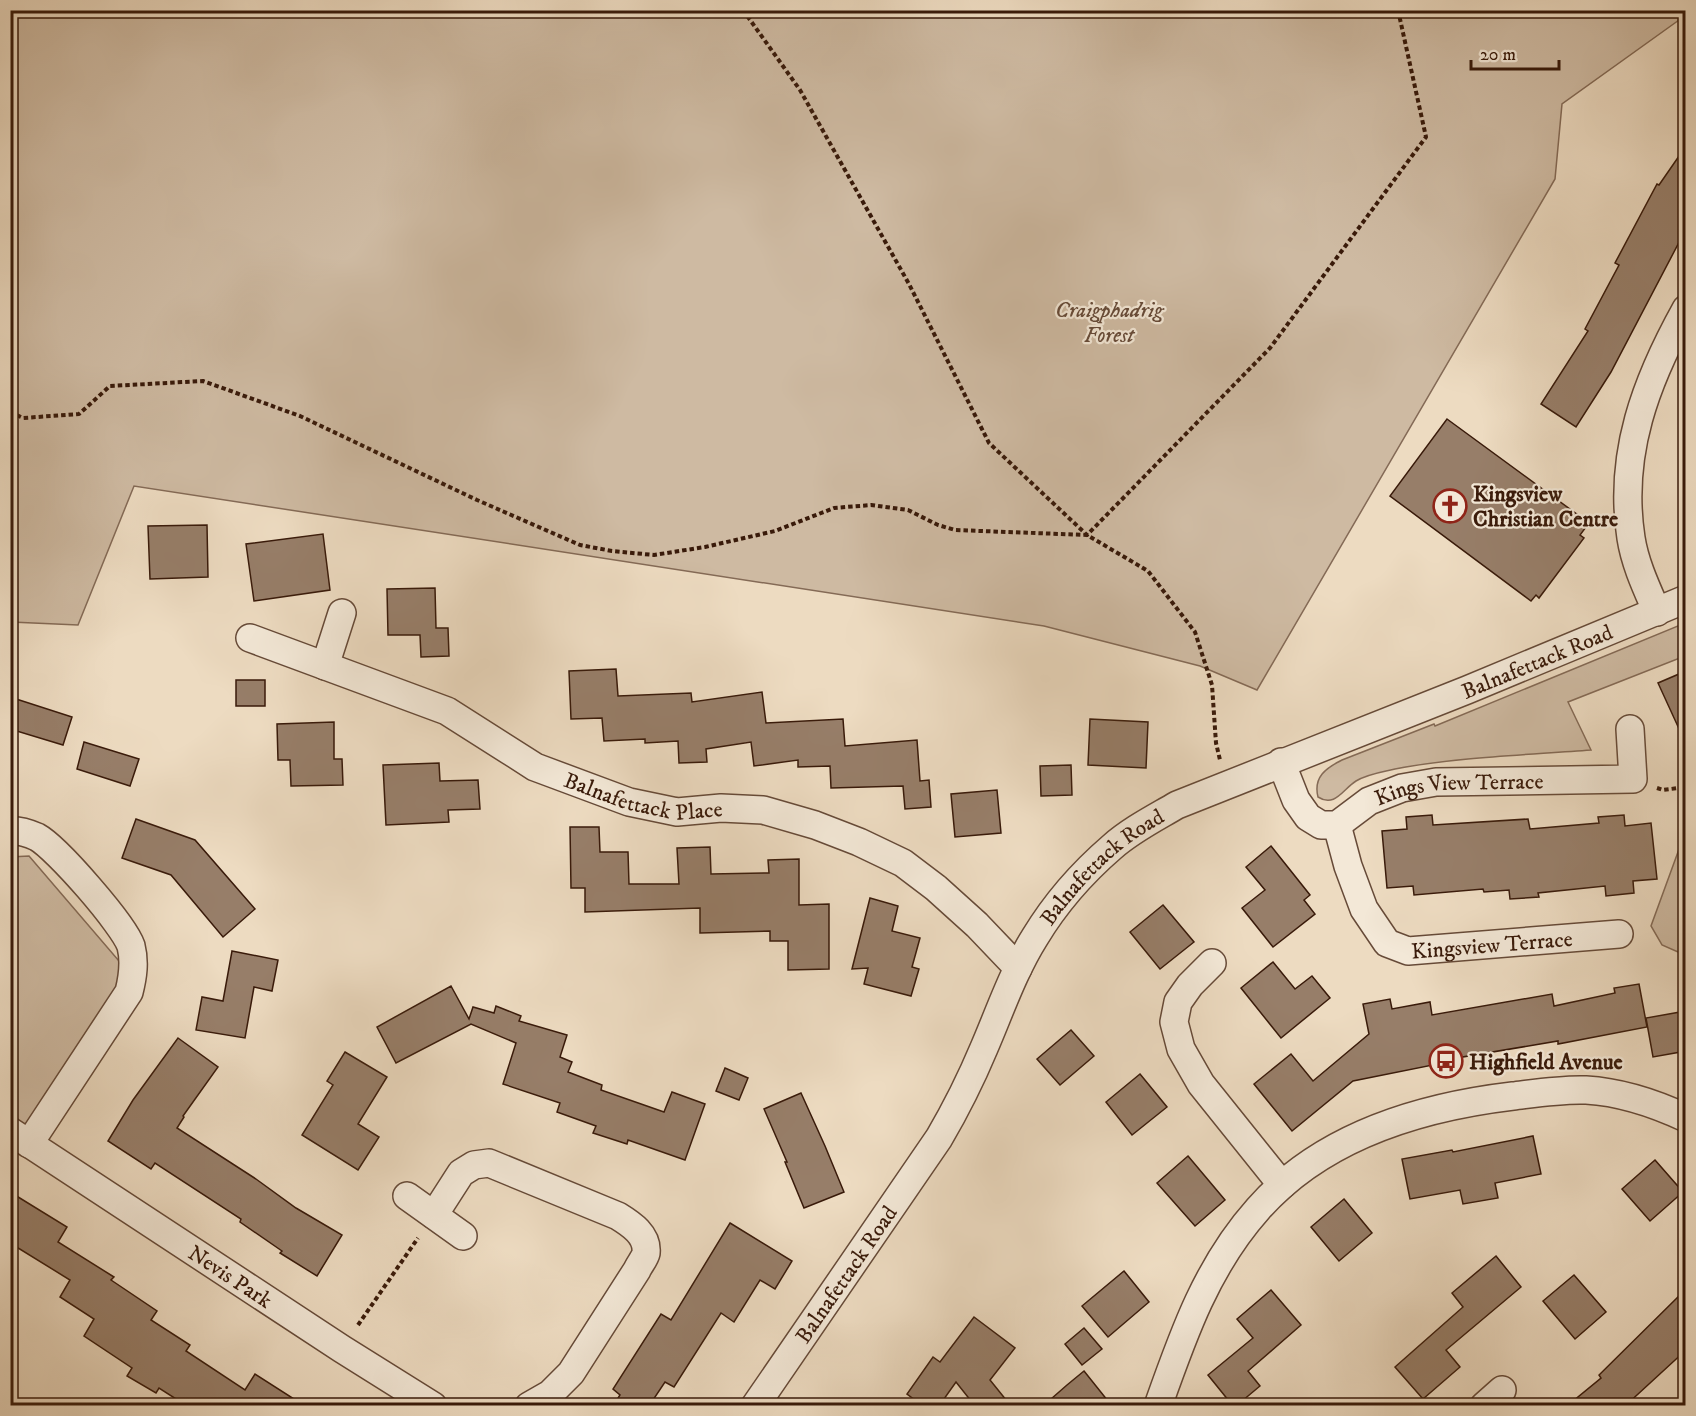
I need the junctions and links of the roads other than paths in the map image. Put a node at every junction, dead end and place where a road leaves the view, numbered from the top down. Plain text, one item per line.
1 (1686, 309) edge
2 (1686, 599) edge
3 (1657, 612) junction
4 (342, 613) dead end
5 (250, 638) dead end
6 (325, 666) junction
7 (1630, 729) dead end
8 (1281, 762) junction
9 (1337, 825) junction
10 (10, 831) edge
11 (1619, 934) dead end
12 (1212, 963) dead end
13 (1018, 968) junction
14 (1686, 1118) edge
15 (20, 1138) edge
16 (1282, 1185) junction
17 (407, 1196) dead end
18 (434, 1215) junction
19 (463, 1236) dead end
20 (433, 1406) edge
21 (529, 1406) edge
22 (755, 1406) edge
23 (1158, 1406) edge

1 - 3 street
2 - 3 street, Balnafettack Road
3 - 8 street, Balnafettack Road
4 - 6 street
5 - 6 street, Balnafettack Place
6 - 13 street, Balnafettack Place
7 - 9 street, Kings View Terrace
8 - 9 street
8 - 13 street, Balnafettack Road
9 - 11 street, Kingsview Terrace
10 - 15 street, Nevis Park
12 - 16 street
13 - 22 street, Balnafettack Road
14 - 16 street
15 - 20 street, Nevis Park
16 - 23 street
17 - 18 street
18 - 19 street
18 - 21 street

